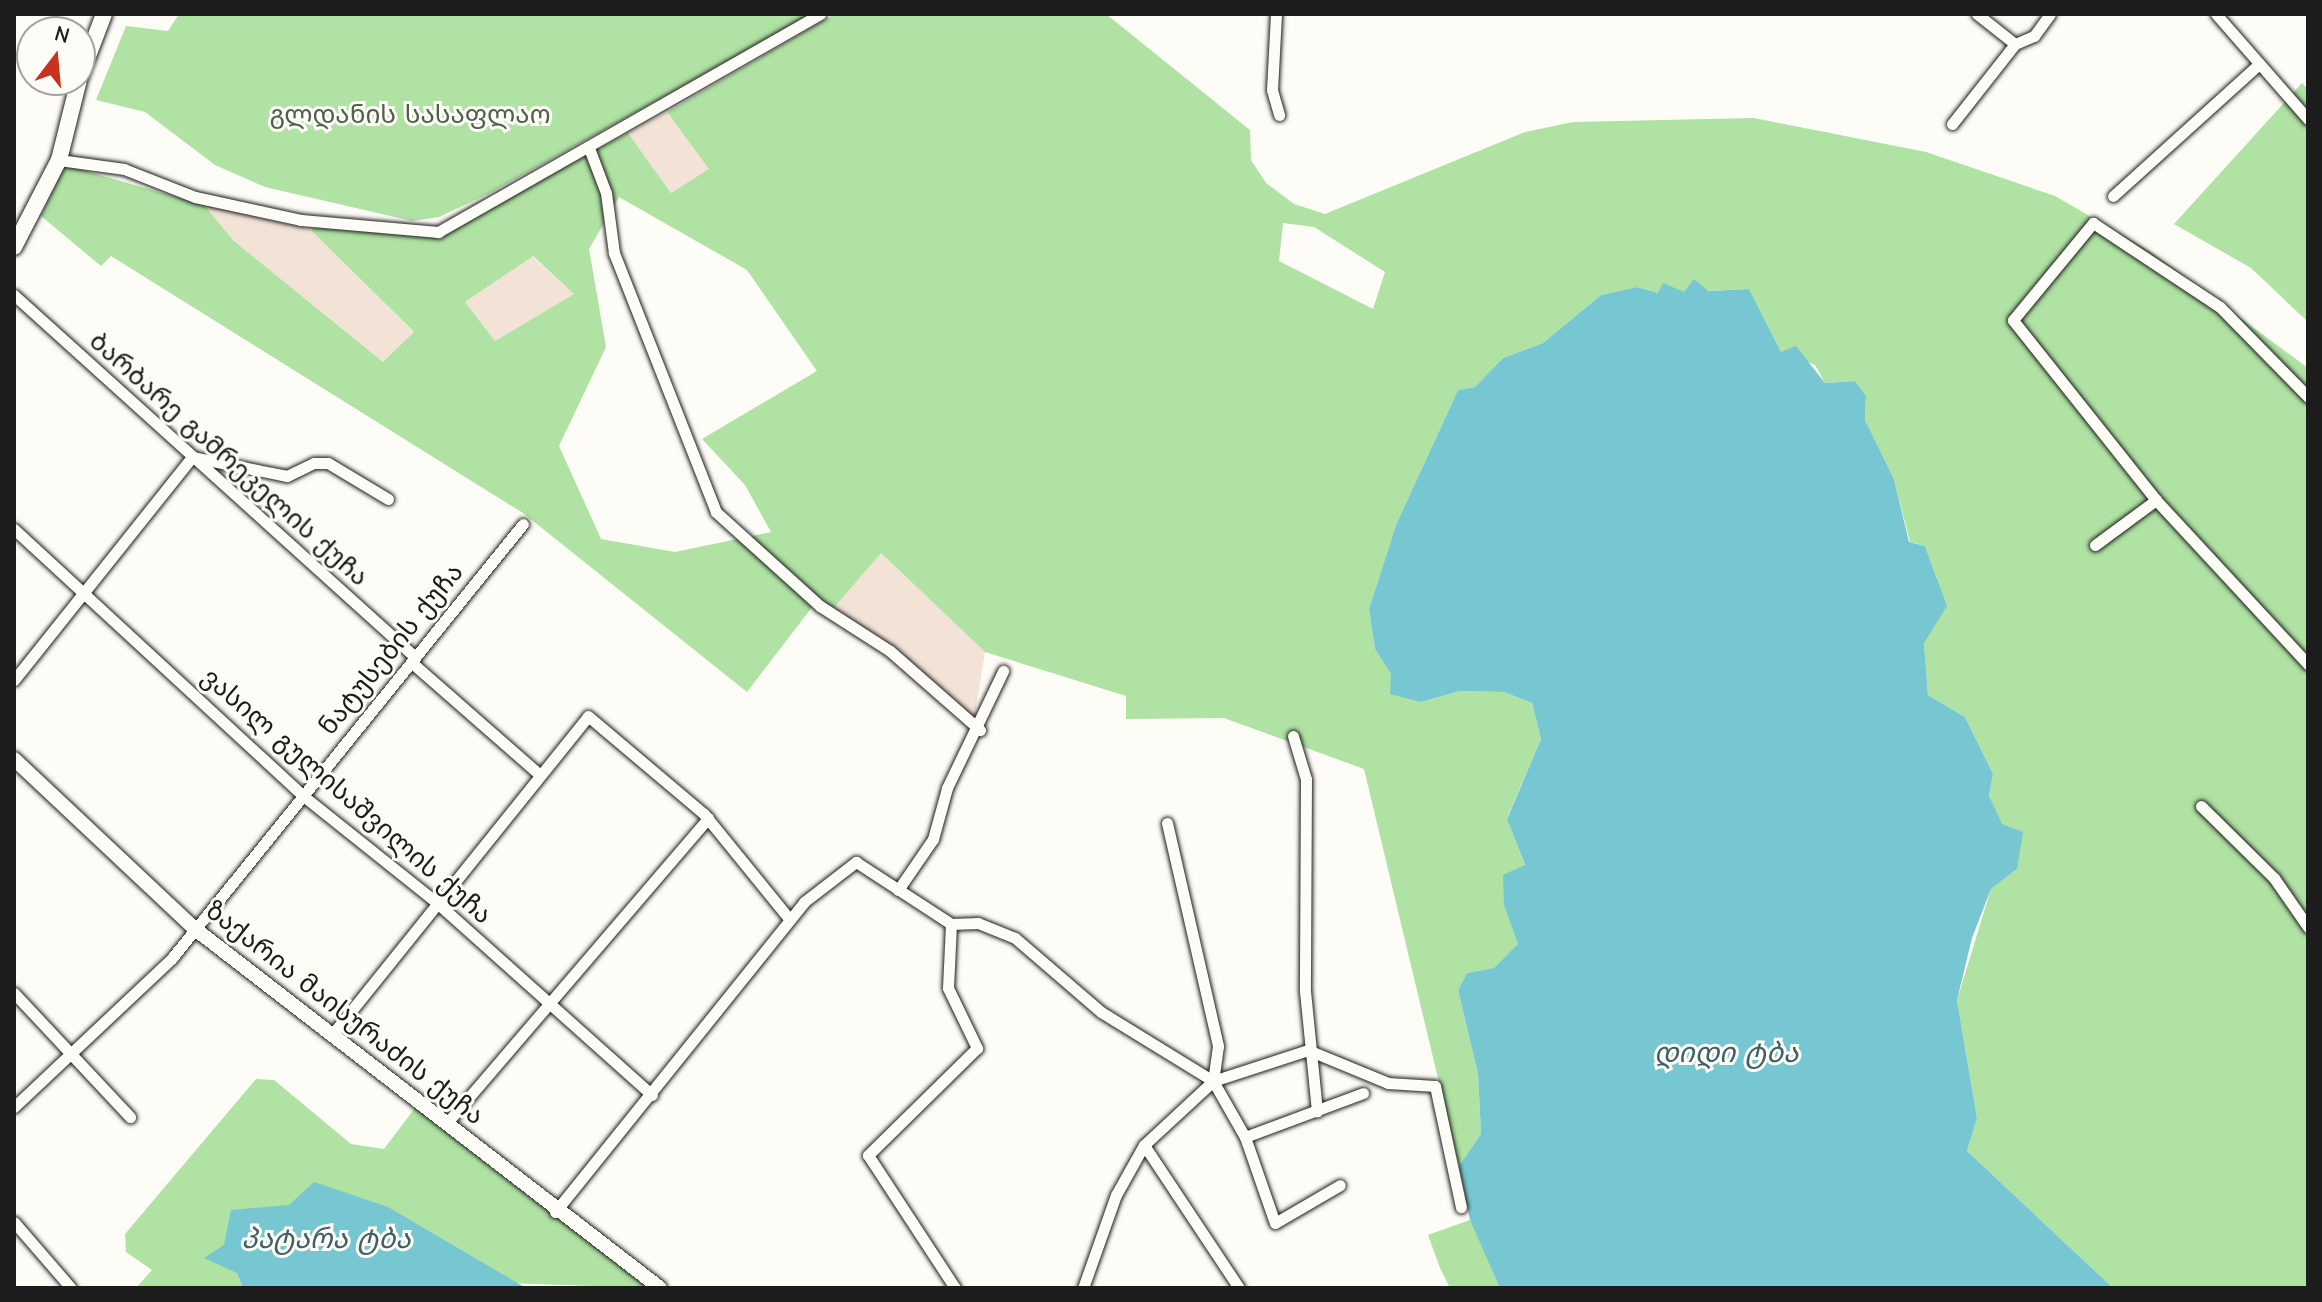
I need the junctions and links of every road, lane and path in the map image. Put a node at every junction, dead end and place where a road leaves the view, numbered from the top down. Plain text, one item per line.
1 (104, 14) edge
2 (820, 14) edge
3 (1276, 14) edge
4 (1977, 14) edge
5 (2050, 14) edge
6 (2216, 14) edge
7 (96, 35) edge
8 (2015, 44) junction
9 (2259, 64) junction
10 (75, 96) edge
11 (1279, 115) dead end
12 (2308, 119) edge
13 (1952, 124) dead end
14 (589, 148) junction
15 (59, 160) junction
16 (2113, 196) dead end
17 (14, 247) edge
18 (14, 295) edge
19 (2308, 397) edge
20 (192, 457) junction
21 (388, 499) dead end
22 (2156, 500) junction
23 (523, 524) dead end
24 (14, 529) edge
25 (2095, 545) dead end
26 (82, 596) junction
27 (412, 659) junction
28 (2308, 664) edge
29 (1003, 671) dead end
30 (14, 680) edge
31 (980, 730) junction
32 (1293, 736) dead end
33 (14, 759) edge
34 (538, 773) junction
35 (302, 795) junction
36 (2201, 806) dead end
37 (708, 818) junction
38 (1167, 823) dead end
39 (898, 890) junction
40 (435, 901) junction
41 (790, 920) junction
42 (951, 924) junction
43 (2308, 927) edge
44 (195, 929) junction
45 (14, 993) edge
46 (549, 1002) junction
47 (331, 1036) junction
48 (1308, 1050) junction
49 (72, 1054) junction
50 (1213, 1081) junction
51 (1363, 1093) dead end
52 (652, 1095) junction
53 (14, 1107) edge
54 (1317, 1111) junction
55 (130, 1117) dead end
56 (446, 1124) junction
57 (1245, 1137) junction
58 (1144, 1145) junction
59 (1340, 1185) dead end
60 (1461, 1207) dead end
61 (555, 1212) junction
62 (14, 1222) edge
63 (71, 1288) edge
64 (660, 1288) edge
65 (955, 1288) edge
66 (1083, 1288) edge
67 (1239, 1288) edge

1 - 7 main road
2 - 14 street
3 - 11 street
4 - 8 street
5 - 8 street
6 - 9 street
8 - 13 street
9 - 12 street
9 - 16 street
10 - 15 main road
14 - 15 street
14 - 31 street
15 - 17 main road
18 - 20 street, ბარბარე გამრეკელის ქუჩა
19 - 22 street
20 - 21 street
20 - 26 street
20 - 27 street, ბარბარე გამრეკელის ქუჩა
22 - 25 street
22 - 28 street
23 - 27 street, ნატუსების ქუჩა
24 - 26 street, ვასილ გულისაშვილის ქუჩა
26 - 30 street
26 - 35 street, ვასილ გულისაშვილის ქუჩა
27 - 34 street, ბარბარე გამრეკელის ქუჩა
27 - 35 street, ნატუსების ქუჩა
29 - 31 street
31 - 39 street
32 - 48 street
33 - 44 street, ზაქარია მაისურაძის ქუჩა
34 - 37 street
34 - 40 street
35 - 40 street, ვასილ გულისაშვილის ქუჩა
35 - 44 street, ნატუსების ქუჩა
36 - 43 street
37 - 41 street
37 - 46 street
38 - 50 street
39 - 41 street
39 - 42 street
40 - 46 street, ვასილ გულისაშვილის ქუჩა
40 - 47 street
41 - 52 street
42 - 50 street
42 - 65 street
44 - 47 street, ზაქარია მაისურაძის ქუჩა
44 - 49 street, ნატუსების ქუჩა
45 - 49 street
46 - 52 street, ვასილ გულისაშვილის ქუჩა
46 - 56 street
47 - 56 street, ზაქარია მაისურაძის ქუჩა
48 - 50 street
48 - 54 street
48 - 60 street
49 - 53 street, ნატუსების ქუჩა
49 - 55 street
50 - 57 street
50 - 58 street
51 - 54 street
52 - 61 street
54 - 57 street
56 - 61 street, ზაქარია მაისურაძის ქუჩა
57 - 59 street
58 - 66 street
58 - 67 street
61 - 64 street, ზაქარია მაისურაძის ქუჩა
62 - 63 street

